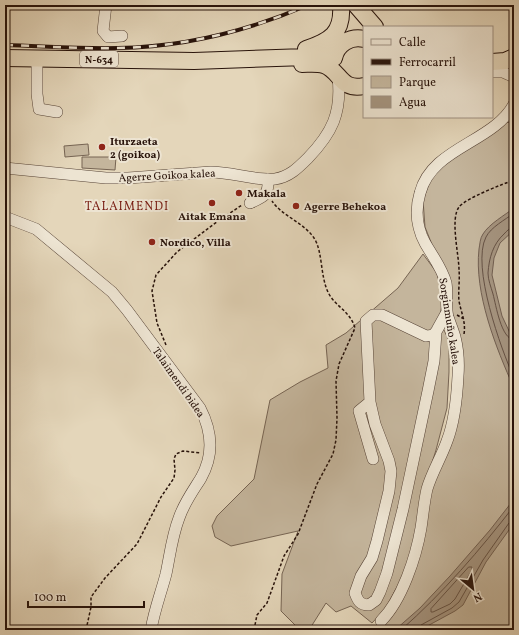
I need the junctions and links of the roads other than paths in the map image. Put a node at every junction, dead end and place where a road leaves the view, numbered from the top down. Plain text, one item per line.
1 (106, 5) edge
2 (347, 5) edge
3 (363, 26) edge
4 (374, 26) edge
5 (122, 36) dead end
6 (363, 39) edge
7 (342, 45) junction
8 (514, 57) edge
9 (5, 58) edge
10 (38, 58) junction
11 (264, 58) junction
12 (194, 61) junction
13 (493, 62) edge
14 (514, 68) edge
15 (493, 69) edge
16 (493, 72) edge
17 (337, 75) junction
18 (514, 77) edge
19 (360, 86) edge
20 (514, 104) edge
21 (339, 106) junction
22 (57, 112) dead end
23 (5, 168) edge
24 (268, 179) junction
25 (250, 203) road end
26 (5, 217) edge
27 (451, 313) junction
28 (436, 332) junction
29 (370, 402) junction
30 (373, 459) dead end
31 (381, 621) dead end
32 (151, 630) edge

1 - 5 street
2 - 3 highway
2 - 4 highway
2 - 7 highway
2 - 11 highway
6 - 7 highway, N-634
7 - 11 highway, N-634
7 - 17 highway
8 - 13 highway
9 - 10 highway, N-634
10 - 12 highway, N-634
10 - 22 street
11 - 12 highway, N-634
12 - 17 highway, N-634
14 - 15 highway
16 - 18 street
17 - 19 highway, N-634
17 - 21 street
19 - 21 street
20 - 27 street, Sorginmuño kalea
21 - 24 street, Agerre Goikoa kalea
23 - 24 street, Agerre Goikoa kalea
24 - 25 street
26 - 32 street, Talaimendi bidea
27 - 28 street
27 - 31 street, Sorginmuño kalea
28 - 29 street
28 - 29 street
29 - 30 street

